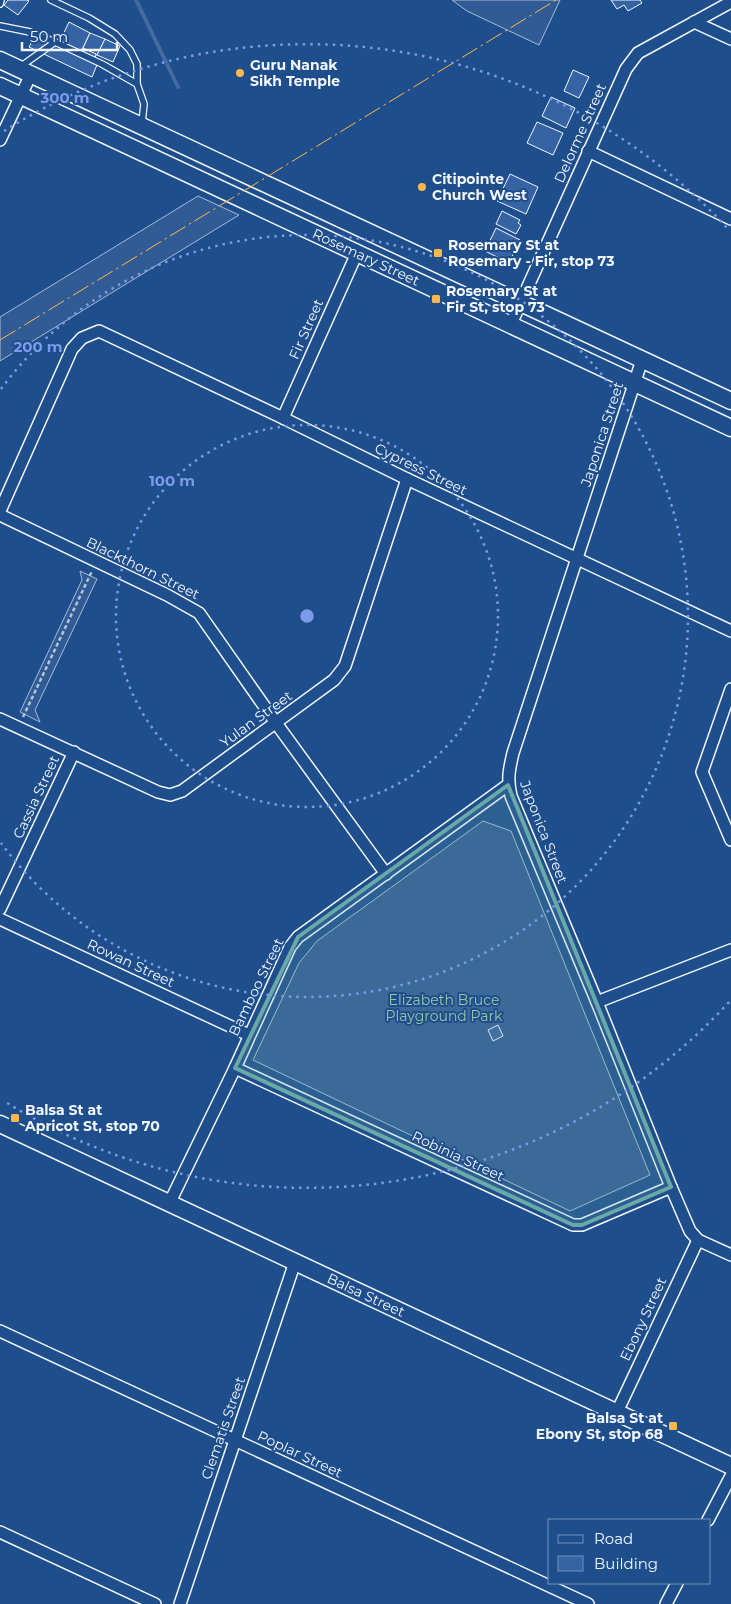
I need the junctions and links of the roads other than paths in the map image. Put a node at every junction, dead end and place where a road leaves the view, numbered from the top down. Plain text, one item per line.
1 (1, 0) edge
2 (52, 0) edge
3 (731, 2) edge
4 (0, 4) edge
5 (694, 22) junction
6 (0, 26) edge
7 (731, 39) edge
8 (55, 42) junction
9 (0, 60) edge
10 (24, 71) junction
11 (137, 84) junction
12 (0, 86) edge
13 (20, 97) junction
14 (141, 125) junction
15 (0, 140) edge
16 (588, 151) junction
17 (245, 174) junction
18 (234, 196) junction
19 (731, 219) edge
20 (356, 253) junction
21 (521, 302) junction
22 (511, 324) junction
23 (642, 360) junction
24 (635, 383) junction
25 (731, 401) edge
26 (283, 418) junction
27 (731, 428) edge
28 (407, 479) junction
29 (0, 511) edge
30 (0, 515) edge
31 (578, 559) junction
32 (731, 631) edge
33 (731, 688) edge
34 (0, 719) edge
35 (276, 723) junction
36 (74, 752) junction
37 (508, 785) junction
38 (731, 840) edge
39 (386, 874) junction
40 (0, 909) edge
41 (0, 919) edge
42 (731, 950) edge
43 (597, 1002) junction
44 (249, 1035) junction
45 (235, 1068) junction
46 (0, 1124) edge
47 (671, 1186) junction
48 (169, 1204) junction
49 (698, 1240) junction
50 (731, 1255) edge
51 (295, 1262) junction
52 (0, 1331) edge
53 (616, 1412) junction
54 (234, 1440) junction
55 (731, 1466) edge
56 (731, 1476) edge
57 (709, 1519) edge
58 (0, 1532) edge
59 (676, 1584) edge
60 (581, 1602) edge
61 (155, 1604) edge
62 (180, 1604) edge
63 (666, 1604) edge

1 - 4 lane
2 - 11 lane
3 - 5 street, Delorme Street
5 - 7 street
5 - 16 street, Delorme Street
6 - 8 lane
8 - 10 lane
8 - 11 lane
9 - 10 main road, Rosemary Street
10 - 13 street
10 - 14 main road, Rosemary Street
11 - 14 lane
12 - 13 main road, Rosemary Street
13 - 15 street
13 - 18 main road, Rosemary Street
14 - 17 main road, Rosemary Street
16 - 19 street
16 - 21 street, Delorme Street
17 - 18 main road
17 - 21 main road, Rosemary Street
18 - 20 main road, Rosemary Street
20 - 22 main road, Rosemary Street
20 - 26 street, Fir Street
21 - 22 street, Delorme Street
21 - 23 main road, Rosemary Street
22 - 24 main road, Rosemary Street
23 - 24 street, Japonica Street
23 - 25 main road, Rosemary Street
24 - 27 main road, Rosemary Street
24 - 31 street, Japonica Street
26 - 28 street, Cypress Street
26 - 29 street, Cypress Street
28 - 31 street, Cypress Street
28 - 35 street, Yulan Street
30 - 35 street, Blackthorn Street
31 - 32 street, Cypress Street
31 - 37 street, Japonica Street
33 - 38 street
34 - 36 street, Yulan Street
35 - 36 street, Yulan Street
35 - 39 street, Blackthorn Street
36 - 40 street, Cassia Street
37 - 39 street, Bamboo Street
37 - 43 street, Japonica Street
39 - 44 street, Bamboo Street
41 - 44 street, Rowan Street
42 - 43 street
43 - 47 street, Japonica Street
44 - 45 street, Bamboo Street
45 - 47 street, Robinia Street
45 - 48 street, Bamboo Street
46 - 48 main road, Balsa Street
47 - 49 street, Japonica Street
48 - 51 main road, Balsa Street
49 - 50 street
49 - 53 street, Ebony Street
51 - 53 main road, Balsa Street
51 - 54 street, Clematis Street
52 - 54 street, Poplar Street
53 - 55 main road, Balsa Street
54 - 60 street, Poplar Street
54 - 62 street, Clematis Street
56 - 57 street
58 - 61 street
59 - 63 street

